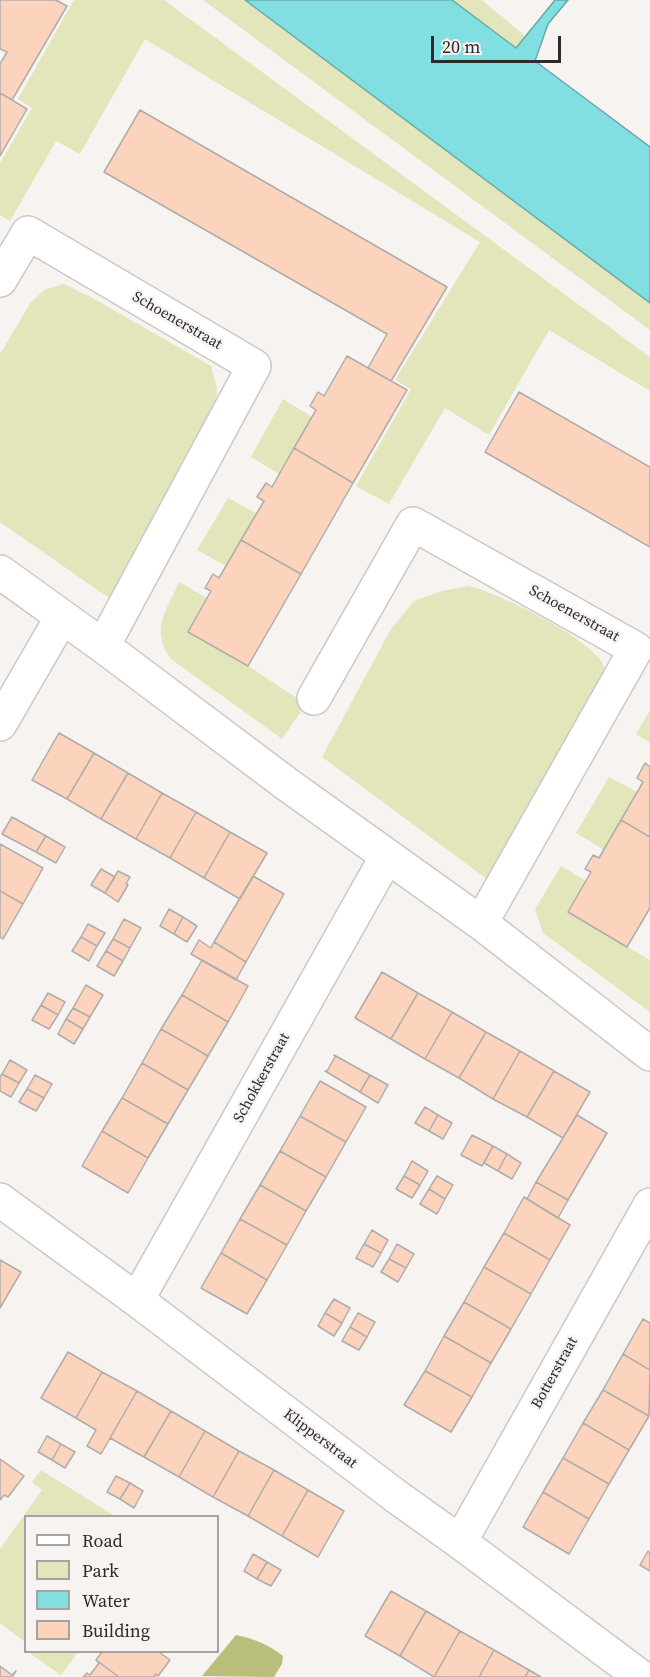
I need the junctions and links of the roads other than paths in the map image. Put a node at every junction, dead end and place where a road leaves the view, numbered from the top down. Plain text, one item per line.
1 (0, 280) edge
2 (0, 572) edge
3 (62, 617) junction
4 (103, 646) junction
5 (314, 699) dead end
6 (0, 724) edge
7 (387, 856) junction
8 (481, 923) junction
9 (650, 1054) edge
10 (0, 1200) edge
11 (650, 1205) edge
12 (137, 1300) junction
13 (460, 1542) junction
14 (641, 1677) edge

1 - 4 street, Schoenerstraat
2 - 3 street
3 - 4 street
3 - 6 street
4 - 7 street
5 - 8 street, Schoenerstraat
7 - 8 street
7 - 12 street, Schokkerstraat
8 - 9 street
10 - 12 street, Klipperstraat
11 - 13 street, Botterstraat
12 - 13 street, Klipperstraat
13 - 14 street, Klipperstraat

